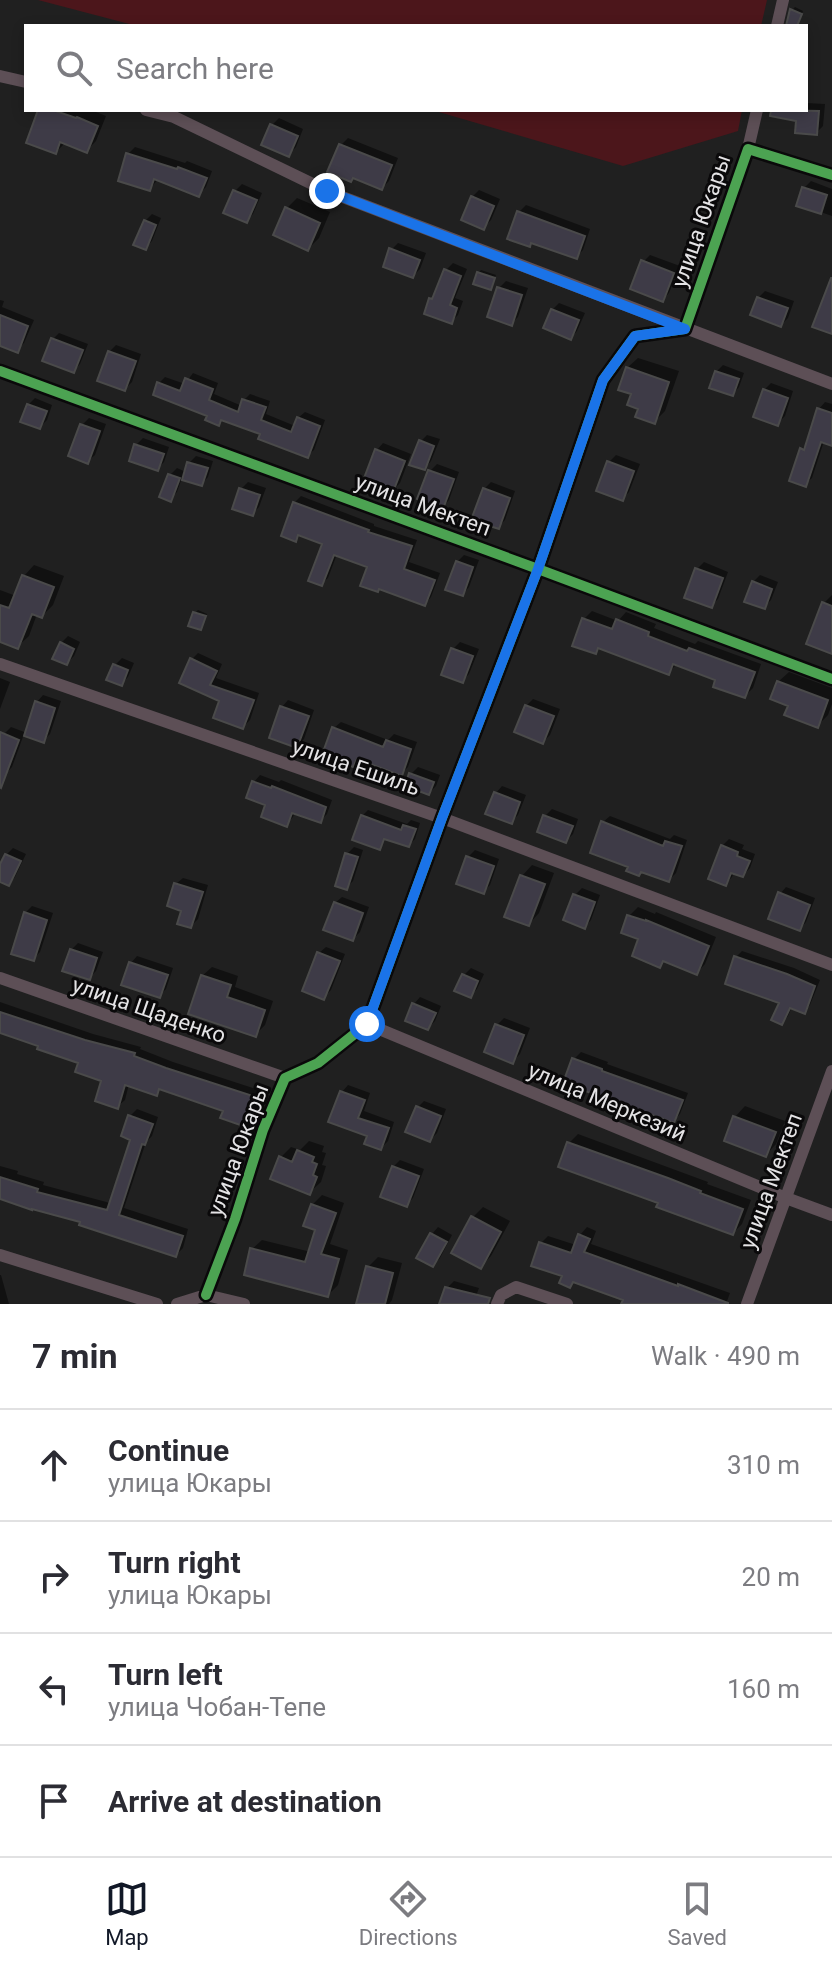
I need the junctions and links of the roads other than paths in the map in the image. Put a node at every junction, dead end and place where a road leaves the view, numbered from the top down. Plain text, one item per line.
1 (783, 0) edge
2 (777, 24) edge
3 (0, 76) edge
4 (24, 82) edge
5 (154, 112) edge
6 (757, 112) edge
7 (748, 149) junction
8 (832, 175) edge
9 (685, 329) junction
10 (0, 371) edge
11 (832, 384) edge
12 (538, 569) junction
13 (0, 664) edge
14 (832, 679) edge
15 (442, 818) junction
16 (832, 965) edge
17 (0, 978) edge
18 (367, 1024) junction
19 (832, 1071) edge
20 (285, 1078) junction
21 (786, 1198) junction
22 (832, 1215) edge
23 (0, 1255) edge
24 (206, 1295) junction
25 (157, 1304) edge
26 (177, 1304) edge
27 (244, 1304) edge
28 (497, 1304) edge
29 (567, 1304) edge
30 (747, 1304) edge

1 - 2 street
3 - 4 street
5 - 9 street
6 - 7 street
7 - 8 street, улица Юкары
7 - 9 street, улица Юкары
9 - 11 street
9 - 12 street
10 - 12 street, улица Мектеп
12 - 14 street, улица Мектеп
12 - 15 street
13 - 15 street, улица Ешиль
15 - 16 street, улица Ешиль
15 - 18 street
17 - 20 street, улица Щаденко
18 - 20 street, улица Юкары
18 - 21 street, улица Меркезий
19 - 21 street, улица Мектеп
20 - 24 street, улица Юкары
21 - 22 street, улица Меркезий
21 - 30 street, улица Мектеп
23 - 25 street
24 - 26 street
24 - 27 street
28 - 29 street

